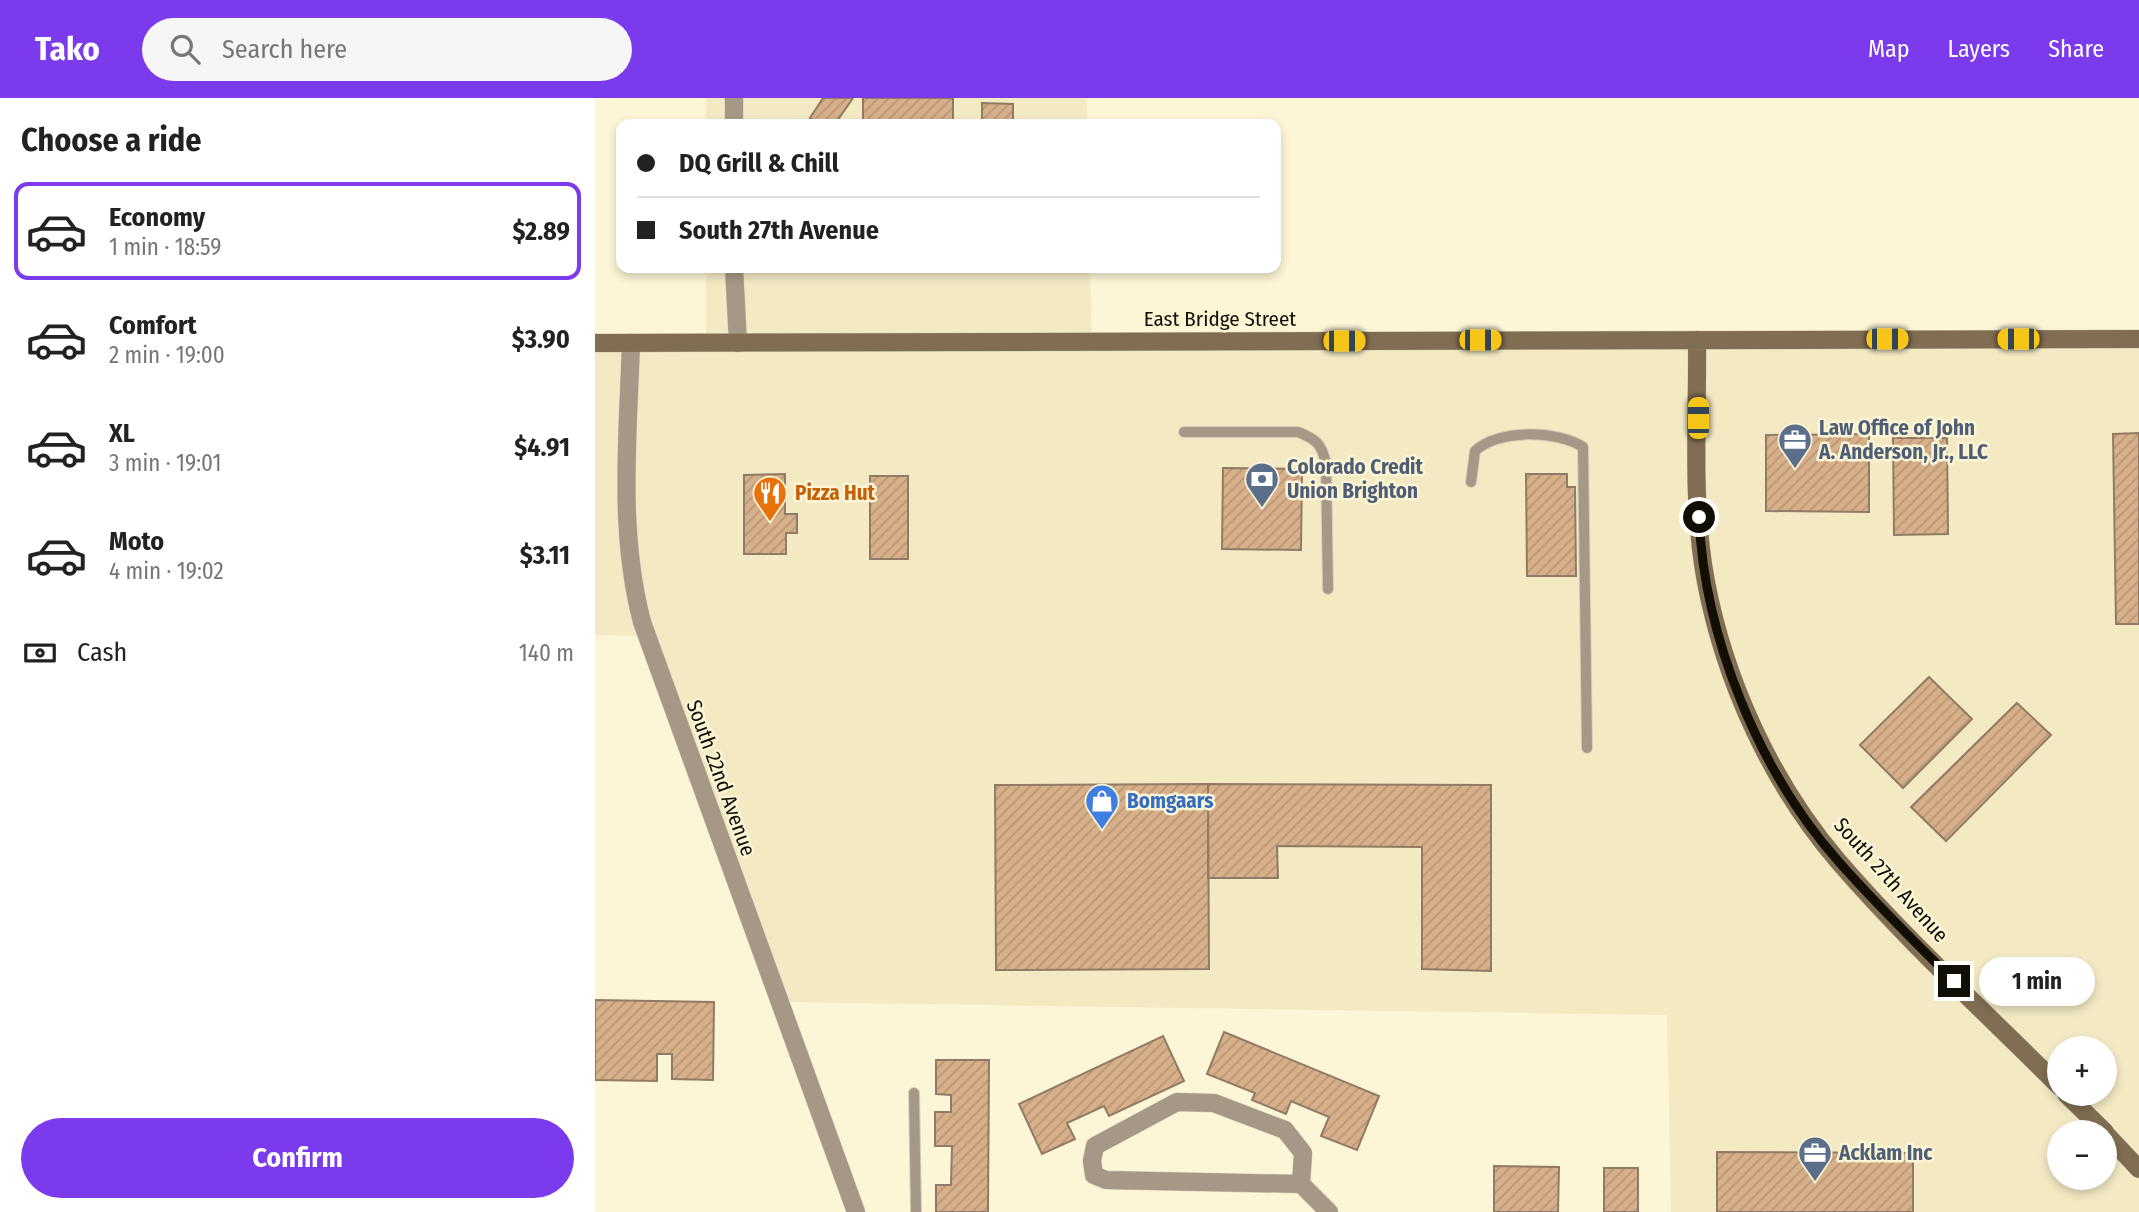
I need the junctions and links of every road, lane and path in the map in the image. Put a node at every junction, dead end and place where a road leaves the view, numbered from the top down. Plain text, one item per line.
1 (734, 98) edge
2 (734, 119) edge
3 (734, 273) edge
4 (2139, 339) edge
5 (1697, 340) junction
6 (595, 343) edge
7 (631, 343) junction
8 (738, 343) junction
9 (1184, 432) dead end
10 (1471, 482) dead end
11 (1328, 589) dead end
12 (1587, 748) dead end
13 (2047, 1074) edge
14 (914, 1093) dead end
15 (2078, 1106) edge
16 (2092, 1120) edge
17 (2117, 1146) edge
18 (2139, 1170) edge
19 (1301, 1184) junction
20 (856, 1212) edge
21 (916, 1212) edge
22 (1329, 1212) edge

1 - 2 street
3 - 8 street
4 - 5 main road, East Bridge Street
5 - 8 main road, East Bridge Street
5 - 13 main road, South 27th Avenue
6 - 7 main road, East Bridge Street
7 - 8 main road, East Bridge Street
7 - 20 street, South 22nd Avenue
9 - 11 lane
10 - 12 lane
14 - 21 lane
15 - 16 main road
17 - 18 main road
19 - 19 street
19 - 22 street

